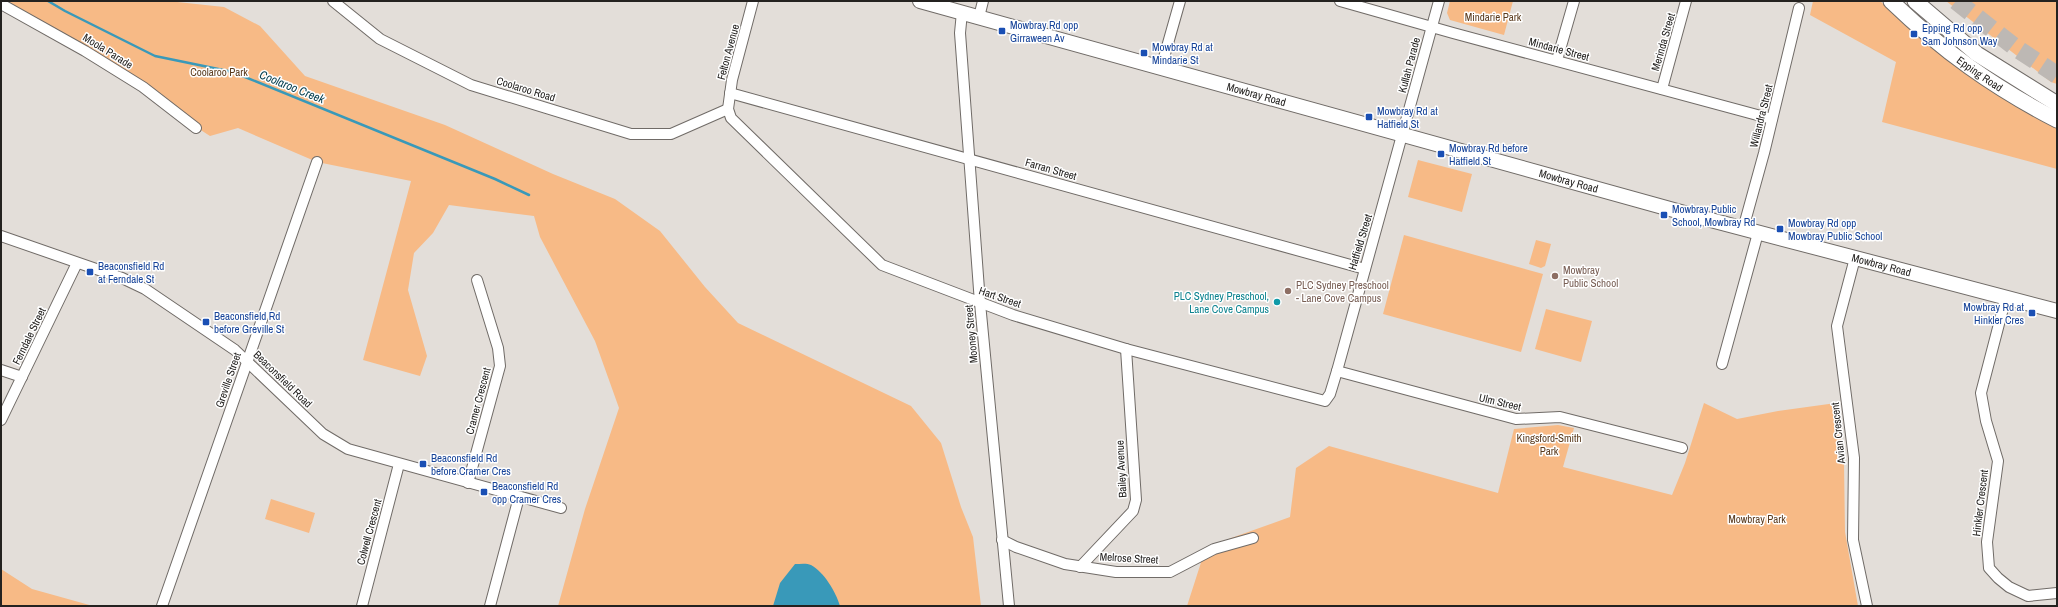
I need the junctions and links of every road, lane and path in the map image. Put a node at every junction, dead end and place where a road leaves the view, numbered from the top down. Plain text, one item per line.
1 (333, 1) edge
2 (753, 1) edge
3 (920, 1) edge
4 (983, 1) edge
5 (1180, 1) edge
6 (1340, 1) edge
7 (1439, 1) edge
8 (1574, 1) edge
9 (1686, 1) edge
10 (1891, 1) edge
11 (1914, 1) edge
12 (1, 4) edge
13 (1799, 8) dead end
14 (962, 12) junction
15 (979, 17) junction
16 (1432, 27) junction
17 (1558, 60) junction
18 (1161, 68) junction
19 (1662, 89) junction
20 (730, 94) junction
21 (2057, 104) edge
22 (728, 109) junction
23 (1772, 119) junction
24 (2057, 120) edge
25 (196, 128) dead end
26 (1403, 135) junction
27 (968, 159) junction
28 (317, 162) dead end
29 (1743, 229) junction
30 (1758, 233) junction
31 (1, 236) edge
32 (1855, 258) junction
33 (77, 263) junction
34 (1365, 268) junction
35 (477, 280) dead end
36 (2006, 297) junction
37 (980, 303) junction
38 (2057, 311) edge
39 (1126, 349) junction
40 (248, 361) junction
41 (1722, 364) dead end
42 (1, 370) edge
43 (1337, 371) junction
44 (22, 377) junction
45 (1325, 401) joint
46 (1, 420) edge
47 (1682, 448) dead end
48 (399, 464) junction
49 (468, 483) junction
50 (519, 497) junction
51 (561, 508) dead end
52 (1253, 538) dead end
53 (1002, 540) junction
54 (1080, 567) junction
55 (2057, 593) edge
56 (162, 606) edge
57 (362, 606) edge
58 (490, 606) edge
59 (1009, 606) edge
60 (1867, 606) edge

1 - 22 street, Coolaroo Road
2 - 20 street, Felton Avenue
3 - 14 main road, Mowbray Road
4 - 15 street
5 - 18 street
6 - 16 street, Mindarie Street
7 - 16 street, Kullah Parade
8 - 17 street
9 - 19 street, Merinda Street
10 - 24 main road, Epping Road
11 - 21 main road, Epping Road
12 - 25 street, Moola Parade
13 - 23 street, Willandra Street
14 - 15 main road, Mowbray Road
14 - 27 street, Mooney Street
15 - 18 main road, Mowbray Road
16 - 17 street, Mindarie Street
16 - 26 street, Kullah Parade
17 - 19 street, Mindarie Street
18 - 26 main road, Mowbray Road
19 - 23 street, Mindarie Street
20 - 22 street, Felton Avenue
20 - 27 street, Farran Street
22 - 37 street, Hart Street
23 - 29 street, Willandra Street
26 - 29 main road, Mowbray Road
26 - 34 street, Hatfield Street
27 - 34 street, Farran Street
27 - 37 street, Mooney Street
28 - 40 street, Greville Street
29 - 30 main road, Mowbray Road
30 - 32 main road, Mowbray Road
30 - 41 street
31 - 33 street, Beaconsfield Road
32 - 36 main road, Mowbray Road
32 - 60 street, Avian Crescent
33 - 40 street, Beaconsfield Road
33 - 44 street, Ferndale Street
34 - 43 street, Hatfield Street
35 - 49 street, Cramer Crescent
36 - 38 main road, Mowbray Road
36 - 55 street, Hinkler Crescent
37 - 39 street, Hart Street
37 - 53 street, Mooney Street
39 - 45 street, Hart Street
39 - 54 street, Bailey Avenue
40 - 48 street, Beaconsfield Road
40 - 56 street, Greville Street
42 - 44 street
43 - 45 street, Hatfield Street
43 - 47 street, Ulm Street
44 - 46 street, Ferndale Street
48 - 49 street, Beaconsfield Road
48 - 57 street, Colwell Crescent
49 - 50 street, Beaconsfield Road
50 - 51 street, Beaconsfield Road
50 - 58 street
52 - 54 street, Melrose Street
53 - 54 street, Melrose Street
53 - 59 street, Mooney Street

